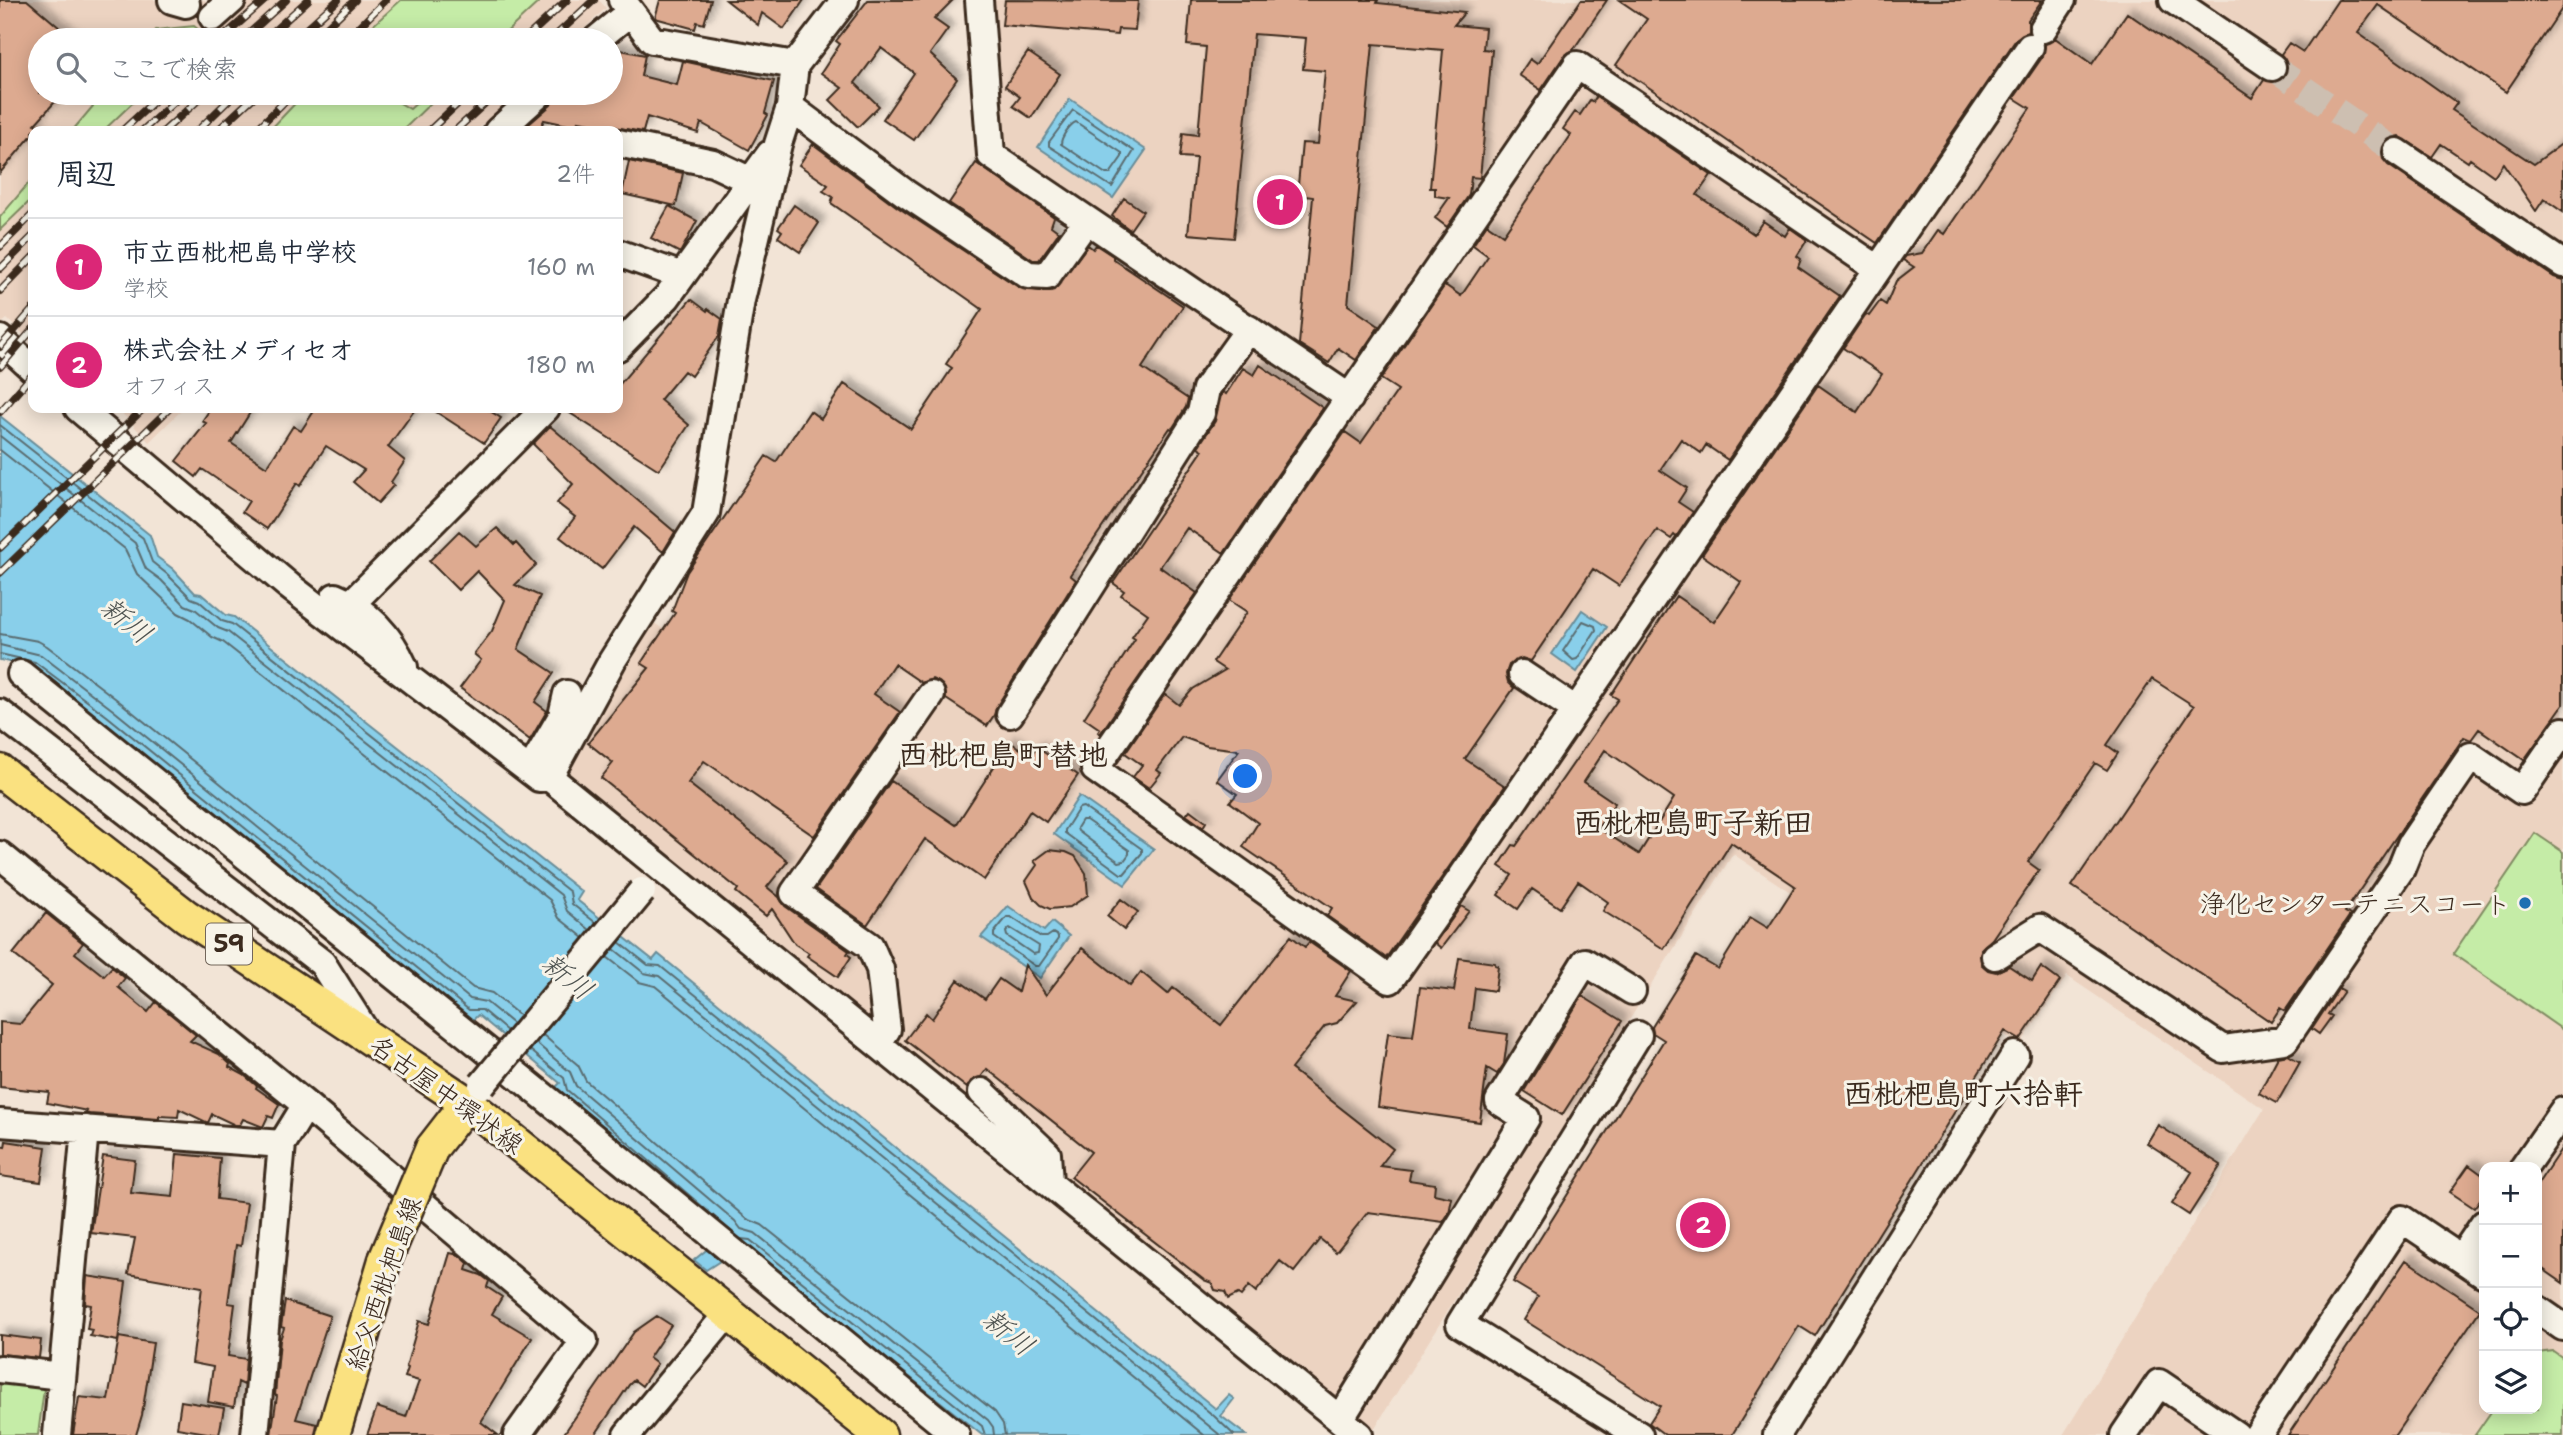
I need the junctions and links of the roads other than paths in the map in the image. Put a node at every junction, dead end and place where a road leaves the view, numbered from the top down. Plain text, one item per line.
1 (845, 0) edge
2 (979, 0) edge
3 (2062, 0) edge
4 (2173, 0) edge
5 (626, 6) edge
6 (607, 28) edge
7 (795, 65) junction
8 (2272, 67) tunnel mouth
9 (527, 105) edge
10 (790, 107) junction
11 (504, 126) edge
12 (778, 144) junction
13 (623, 145) edge
14 (2397, 152) tunnel mouth
15 (751, 181) junction
16 (1087, 220) junction
17 (623, 255) edge
18 (2563, 264) edge
19 (1878, 269) junction
20 (682, 276) junction
21 (1249, 329) junction
22 (0, 339) edge
23 (623, 342) edge
24 (28, 364) edge
25 (1350, 398) junction
26 (84, 413) edge
27 (541, 413) edge
28 (289, 586) junction
29 (352, 603) junction
30 (21, 674) dead end
31 (1522, 674) dead end
32 (409, 678) junction
33 (567, 694) dead end
34 (931, 695) dead end
35 (1576, 710) junction
36 (0, 713) edge
37 (1010, 714) dead end
38 (2563, 731) edge
39 (0, 771) edge
40 (540, 774) junction
41 (4, 865) edge
42 (660, 867) junction
43 (1995, 956) dead end
44 (1632, 991) dead end
45 (1638, 1035) dead end
46 (370, 1038) junction
47 (877, 1043) junction
48 (2015, 1055) dead end
49 (982, 1092) dead end
50 (475, 1094) junction
51 (306, 1105) junction
52 (2563, 1111) edge
53 (0, 1123) edge
54 (85, 1129) junction
55 (282, 1144) junction
56 (2527, 1162) edge
57 (1049, 1182) junction
58 (2483, 1225) edge
59 (2461, 1258) junction
60 (2479, 1271) edge
61 (729, 1312) junction
62 (0, 1369) edge
63 (62, 1376) junction
64 (1350, 1427) edge
65 (57, 1435) edge
66 (256, 1435) edge
67 (333, 1435) edge
68 (517, 1435) edge
69 (627, 1435) edge
70 (880, 1435) edge
71 (956, 1435) edge
72 (1639, 1435) edge
73 (1777, 1435) edge
74 (2124, 1435) edge
75 (2236, 1435) edge
76 (2258, 1435) edge

1 - 7 street
2 - 16 street
3 - 19 street
4 - 8 street
5 - 6 street
5 - 7 street
7 - 10 street
9 - 11 street
10 - 12 street
10 - 16 street
12 - 15 street
12 - 40 street
13 - 15 street
14 - 18 street
15 - 20 street
16 - 21 street
17 - 20 street
19 - 25 street
19 - 35 street
20 - 23 street
21 - 25 street
21 - 37 street
22 - 24 street
25 - 35 street
26 - 28 street
27 - 29 street
28 - 29 street
28 - 32 street
29 - 32 street
30 - 71 street
31 - 35 street
32 - 40 street
33 - 40 street
34 - 47 street
36 - 46 street
38 - 43 street
39 - 46 main road, 名古屋中環状線 / 59
40 - 42 street
41 - 51 street
42 - 47 street
42 - 50 street, bridge
44 - 64 street
45 - 72 street
46 - 50 main road, 名古屋中環状線 / 59
47 - 57 street
48 - 73 street
49 - 57 street
50 - 61 main road, 名古屋中環状線 / 59
50 - 67 main road, 給父西枇杷島線, bridge
51 - 55 street
51 - 68 street
52 - 56 street
53 - 54 street
54 - 55 street
54 - 63 street
55 - 66 street
57 - 64 street
58 - 59 street
59 - 60 street
59 - 76 street
61 - 69 street
61 - 70 main road, 名古屋中環状線 / 59
62 - 63 street
63 - 65 street
74 - 75 street

